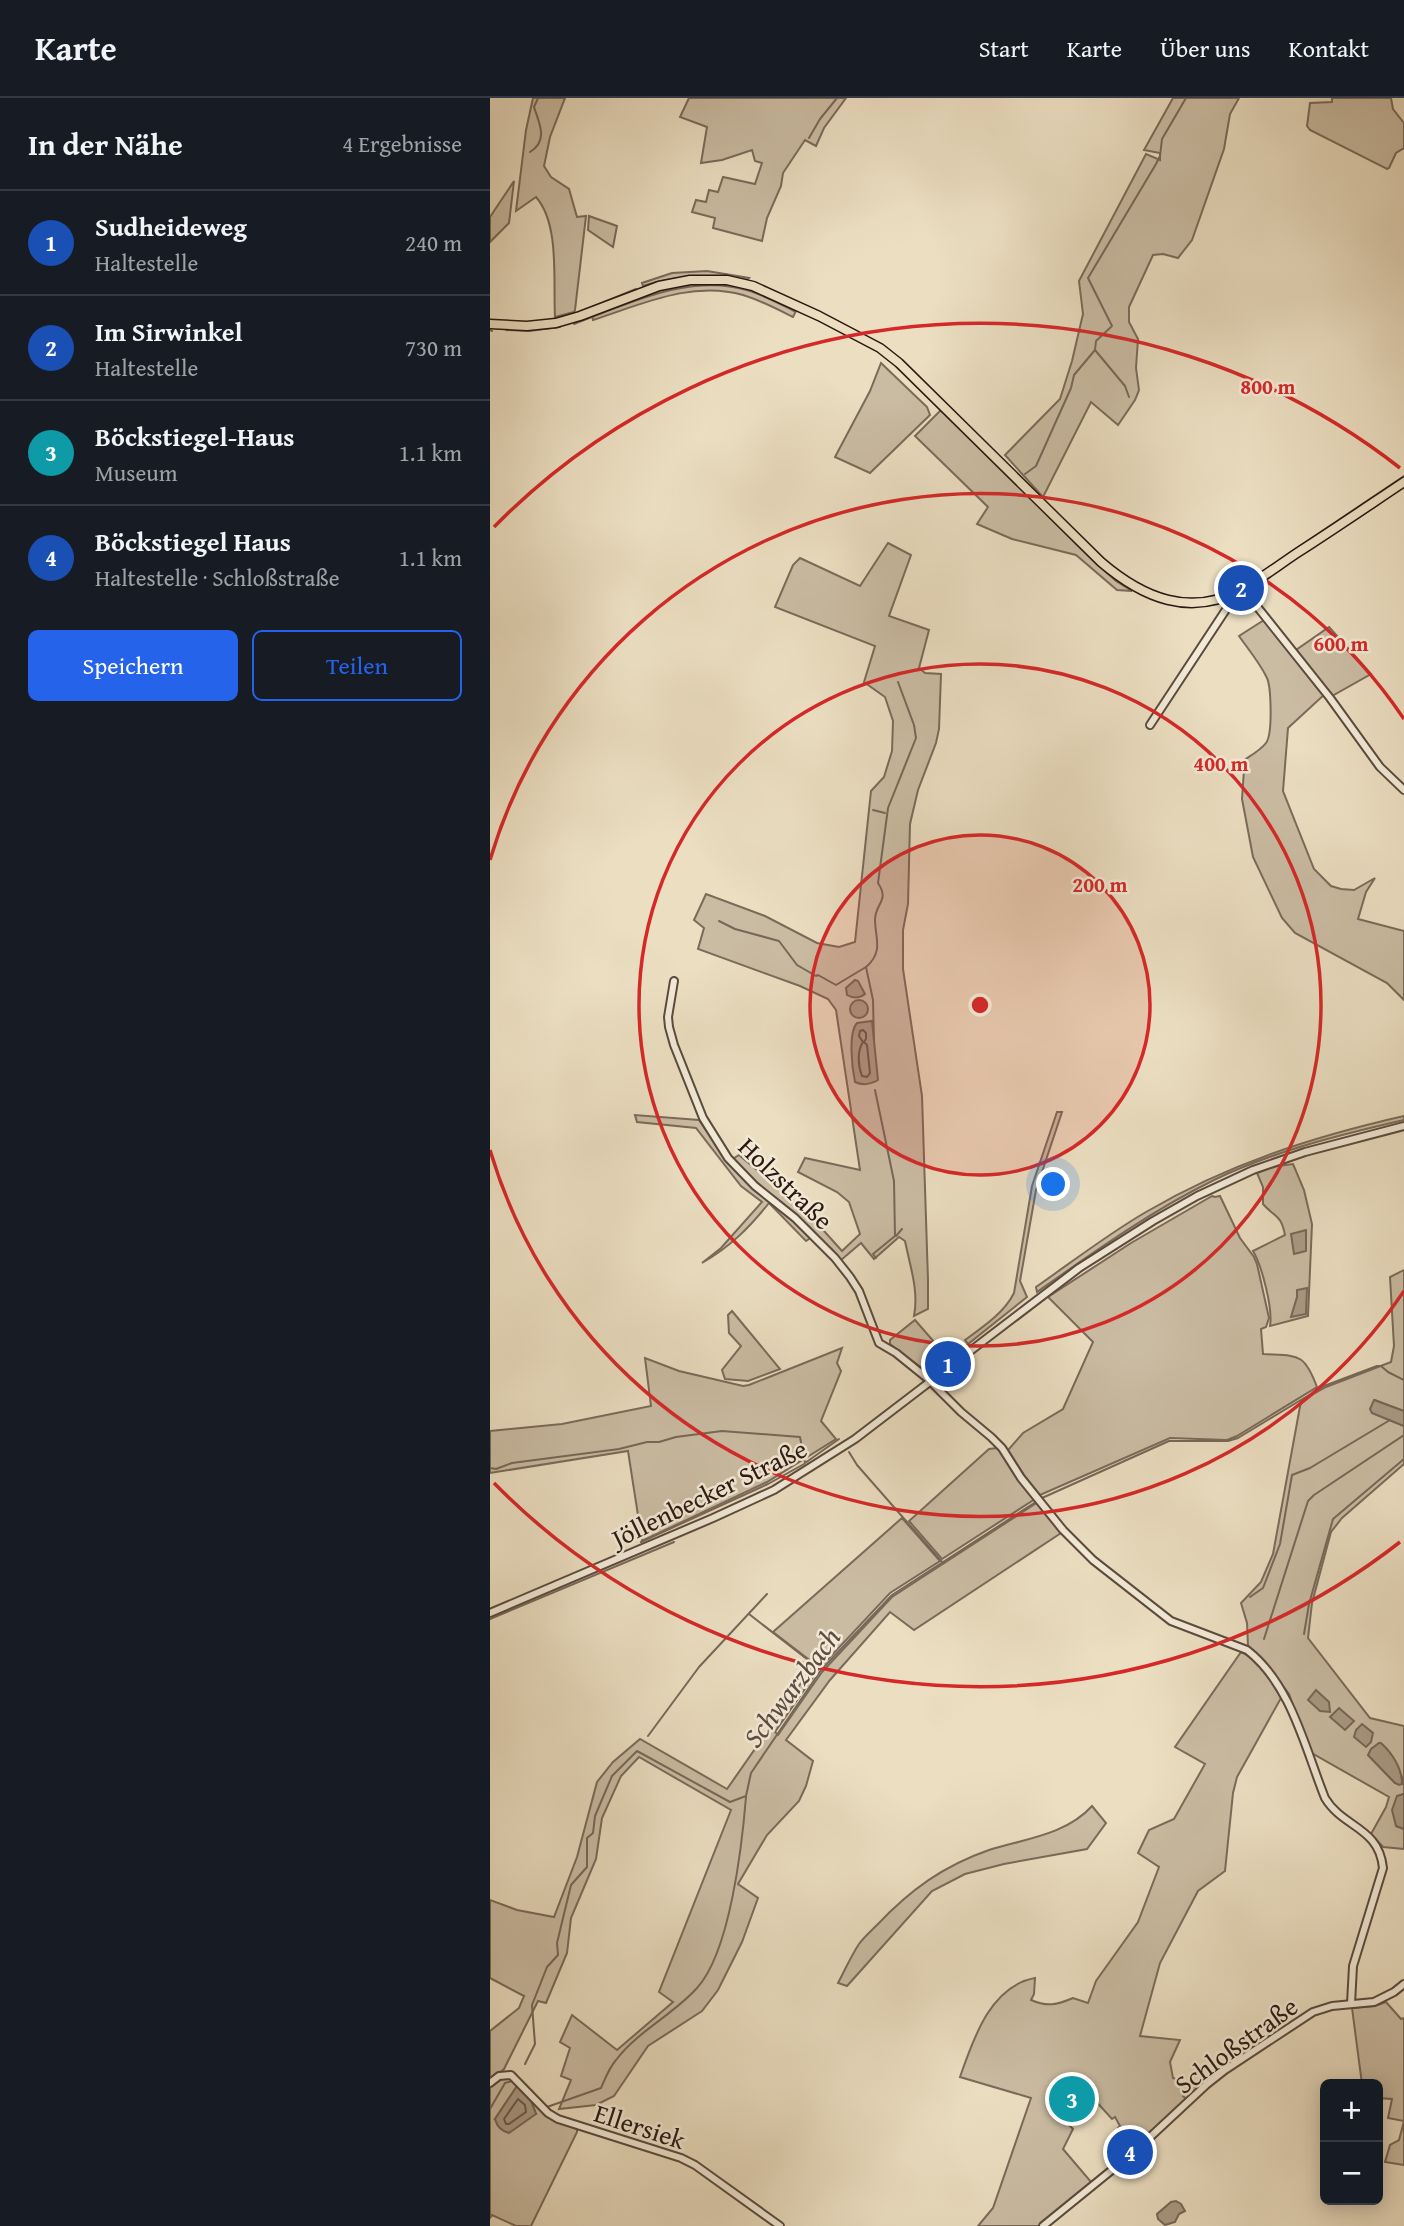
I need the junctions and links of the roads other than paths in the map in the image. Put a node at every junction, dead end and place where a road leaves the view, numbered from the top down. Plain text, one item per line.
1 (490, 324) edge
2 (1404, 482) edge
3 (1243, 589) junction
4 (1227, 596) junction
5 (1150, 725) dead end
6 (1404, 790) edge
7 (674, 981) dead end
8 (1404, 1126) edge
9 (931, 1382) junction
10 (490, 1613) edge
11 (1404, 1984) edge
12 (1351, 2004) junction
13 (490, 2083) edge
14 (780, 2226) edge
15 (1043, 2226) edge

1 - 4 main road
2 - 3 main road
3 - 4 main road
3 - 6 street
4 - 5 street
7 - 9 street, Holzstraße
8 - 9 street, Jöllenbecker Straße
9 - 10 street, Jöllenbecker Straße
9 - 12 street, Holzstraße
11 - 12 street, Schloßstraße
12 - 15 street, Schloßstraße
13 - 14 street, Ellersiek

